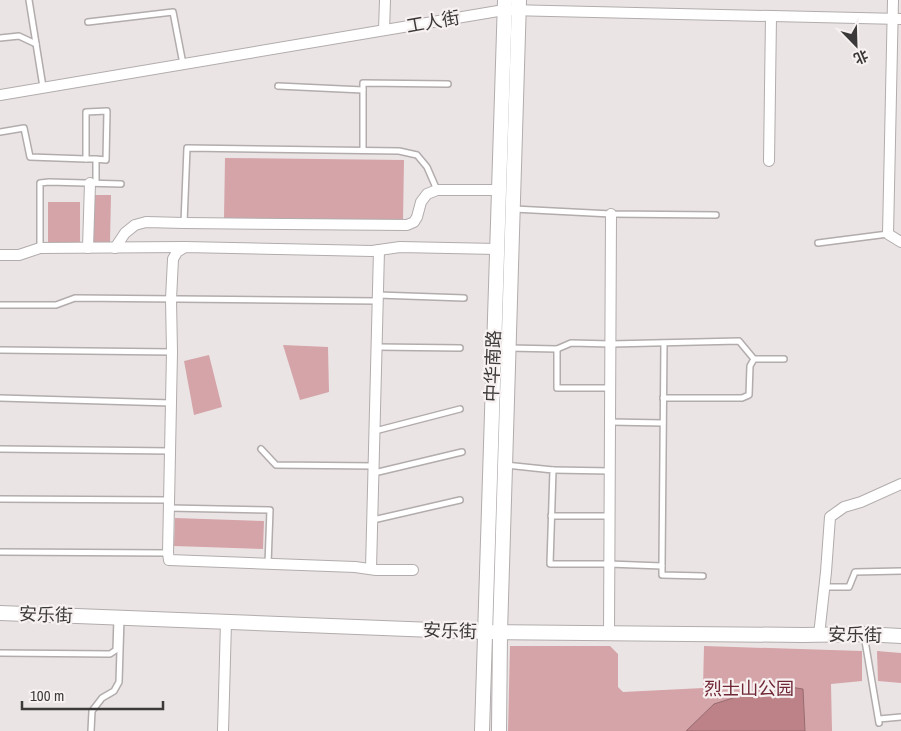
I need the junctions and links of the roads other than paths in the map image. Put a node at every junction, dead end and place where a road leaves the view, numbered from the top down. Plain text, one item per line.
1 (29, 0) edge
2 (385, 0) edge
3 (893, 0) edge
4 (504, 5) edge
5 (519, 5) edge
6 (771, 16) junction
7 (897, 19) edge
8 (88, 22) dead end
9 (384, 30) junction
10 (0, 38) edge
11 (36, 44) junction
12 (183, 64) junction
13 (448, 84) dead end
14 (278, 86) dead end
15 (43, 88) junction
16 (363, 90) junction
17 (0, 95) edge
18 (0, 132) edge
19 (363, 150) junction
20 (86, 159) junction
21 (96, 160) junction
22 (769, 161) dead end
23 (93, 183) junction
24 (121, 184) dead end
25 (437, 190) junction
26 (499, 190) junction
27 (513, 209) junction
28 (611, 214) junction
29 (716, 215) dead end
30 (184, 223) junction
31 (888, 234) junction
32 (901, 242) edge
33 (818, 243) dead end
34 (159, 247) junction
35 (185, 247) junction
36 (40, 248) junction
37 (88, 248) junction
38 (115, 248) junction
39 (497, 249) junction
40 (379, 250) junction
41 (0, 255) edge
42 (173, 259) junction
43 (378, 298) junction
44 (464, 298) dead end
45 (171, 299) junction
46 (0, 305) edge
47 (664, 343) junction
48 (611, 344) junction
49 (377, 347) junction
50 (460, 348) dead end
51 (509, 348) junction
52 (557, 349) junction
53 (0, 350) edge
54 (172, 352) junction
55 (754, 359) junction
56 (784, 359) dead end
57 (610, 388) junction
58 (0, 398) edge
59 (663, 398) junction
60 (171, 403) junction
61 (460, 409) dead end
62 (610, 422) junction
63 (663, 423) junction
64 (374, 432) junction
65 (0, 449) edge
66 (261, 449) dead end
67 (170, 451) junction
68 (462, 452) dead end
69 (506, 465) junction
70 (373, 470) junction
71 (553, 470) junction
72 (610, 471) junction
73 (901, 484) edge
74 (0, 499) edge
75 (460, 500) dead end
76 (170, 504) junction
77 (551, 516) junction
78 (610, 516) junction
79 (372, 520) junction
80 (0, 552) edge
81 (168, 554) junction
82 (268, 564) junction
83 (609, 564) junction
84 (662, 566) junction
85 (371, 569) junction
86 (413, 570) dead end
87 (901, 571) edge
88 (703, 576) dead end
89 (824, 587) junction
90 (0, 613) edge
91 (119, 618) junction
92 (226, 622) junction
93 (485, 632) junction
94 (500, 633) junction
95 (609, 634) junction
96 (864, 634) junction
97 (819, 635) junction
98 (901, 636) edge
99 (0, 653) edge
100 (901, 717) edge
101 (91, 731) edge
102 (223, 731) edge
103 (482, 731) edge
104 (499, 731) edge

1 - 11 lane
2 - 9 street
3 - 7 street
4 - 5 street, 工人街
4 - 9 street, 工人街
4 - 26 main road, 中华南路
5 - 6 street, 工人街
5 - 27 main road, 中华南路
6 - 7 street, 工人街
6 - 22 street
7 - 31 street
8 - 12 lane
9 - 12 street, 工人街
10 - 11 lane
11 - 15 lane
12 - 15 street, 工人街
13 - 16 lane
14 - 16 lane
15 - 17 street, 工人街
16 - 19 lane
18 - 20 lane
19 - 25 lane
19 - 30 lane
20 - 21 lane
20 - 21 lane
21 - 23 lane
23 - 24 lane
23 - 36 lane
23 - 37 street
25 - 26 street
25 - 30 street
26 - 39 main road, 中华南路
27 - 28 lane
27 - 51 main road, 中华南路
28 - 29 lane
28 - 48 street
30 - 38 street
31 - 32 street
31 - 33 lane
34 - 35 street
34 - 38 street
34 - 42 street
35 - 40 street
35 - 42 street
36 - 37 street
36 - 41 street
37 - 38 street
39 - 40 street
39 - 93 main road, 中华南路
40 - 43 street
42 - 45 street
43 - 44 lane
43 - 45 lane
43 - 49 street
45 - 46 lane
45 - 54 street
47 - 48 lane
47 - 55 lane
47 - 59 lane
48 - 52 lane
48 - 57 street
49 - 50 lane
49 - 64 street
51 - 52 lane
51 - 69 main road, 中华南路
52 - 57 lane
53 - 54 lane
54 - 60 street
55 - 56 lane
55 - 59 lane
57 - 62 street
58 - 60 lane
59 - 63 lane
60 - 67 street
61 - 64 lane
62 - 63 lane
62 - 72 street
63 - 84 lane
64 - 70 street
65 - 67 lane
66 - 70 lane
67 - 76 street
68 - 70 lane
69 - 71 lane
69 - 94 main road, 中华南路
70 - 79 street
71 - 72 lane
71 - 77 lane
72 - 78 street
73 - 89 street
74 - 76 lane
75 - 79 lane
76 - 81 street
76 - 82 lane
77 - 78 lane
77 - 83 lane
78 - 83 street
79 - 85 street
80 - 81 lane
81 - 82 street
82 - 85 street
83 - 84 lane
83 - 95 street
84 - 88 lane
85 - 86 street
87 - 89 lane
89 - 97 street
90 - 91 main road, 安乐街
91 - 92 main road, 安乐街
91 - 99 lane
91 - 101 lane
92 - 93 main road, 安乐街
92 - 102 street
93 - 94 main road, 安乐街
93 - 103 main road, 中华南路
94 - 95 main road, 安乐街
94 - 104 main road, 中华南路
95 - 97 main road, 安乐街
96 - 97 main road, 安乐街
96 - 98 main road, 安乐街
96 - 100 lane

